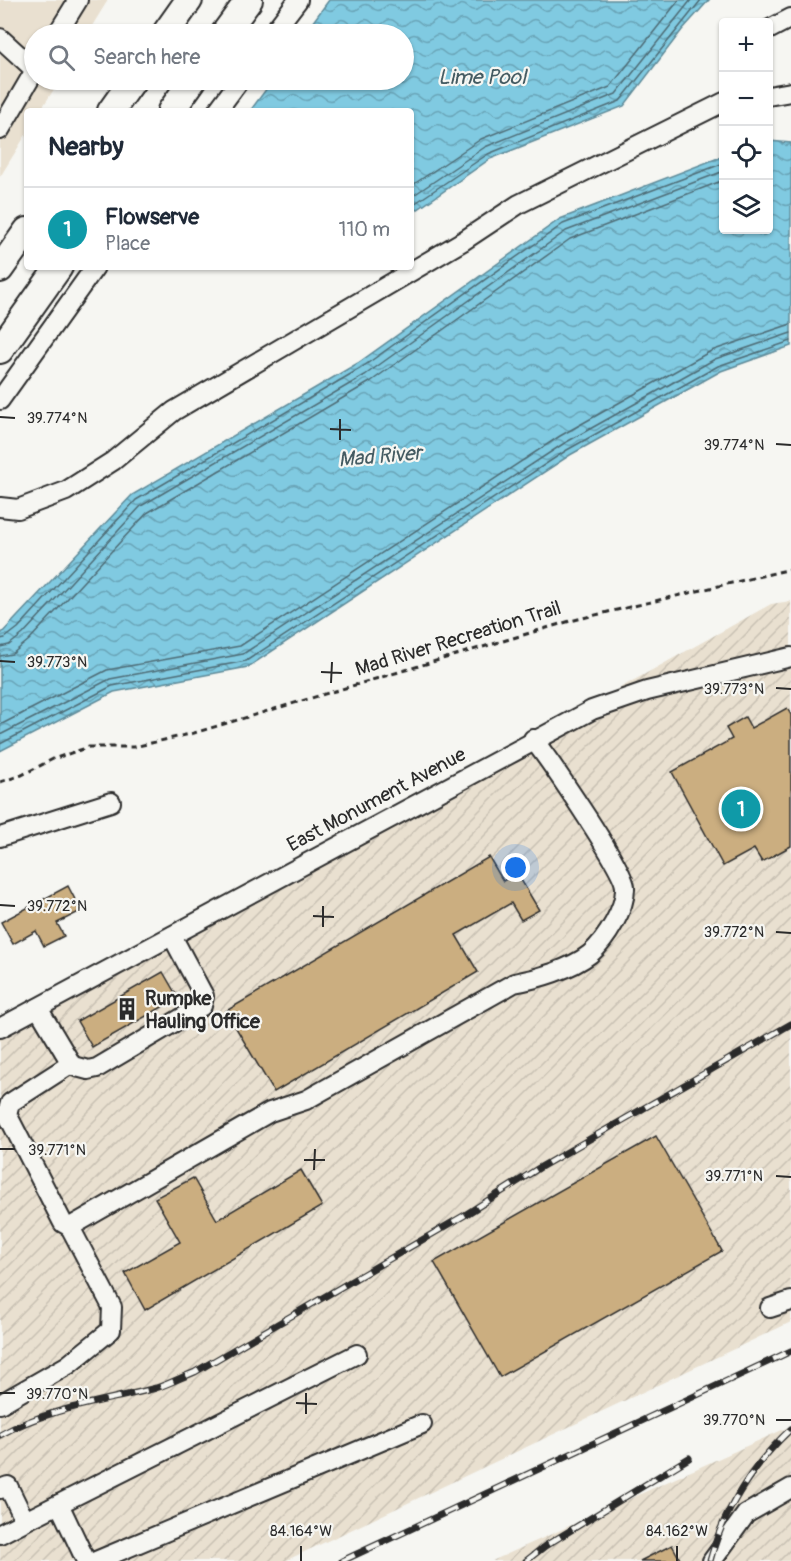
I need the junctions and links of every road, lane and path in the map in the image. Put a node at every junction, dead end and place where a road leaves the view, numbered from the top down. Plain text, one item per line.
1 (78, 0) edge
2 (189, 0) edge
3 (249, 0) edge
4 (298, 0) edge
5 (791, 18) edge
6 (63, 24) edge
7 (172, 24) edge
8 (231, 24) edge
9 (280, 24) edge
10 (773, 27) edge
11 (0, 38) edge
12 (24, 61) edge
13 (24, 88) edge
14 (126, 90) edge
15 (186, 90) edge
16 (233, 90) edge
17 (791, 92) edge
18 (773, 95) edge
19 (719, 104) edge
20 (113, 108) edge
21 (173, 108) edge
22 (219, 108) edge
23 (0, 130) edge
24 (24, 235) edge
25 (0, 269) edge
26 (57, 270) edge
27 (93, 270) edge
28 (414, 270) edge
29 (414, 270) edge
30 (0, 350) edge
31 (0, 400) edge
32 (0, 507) edge
33 (791, 569) edge
34 (791, 657) edge
35 (533, 739) junction
36 (0, 782) edge
37 (111, 802) dead end
38 (0, 837) edge
39 (171, 936) junction
40 (38, 1008) junction
41 (0, 1028) edge
42 (69, 1065) junction
43 (70, 1227) junction
44 (791, 1301) edge
45 (770, 1308) dead end
46 (357, 1354) dead end
47 (0, 1404) edge
48 (422, 1424) dead end
49 (791, 1488) edge
50 (0, 1489) edge
51 (59, 1504) junction
52 (25, 1521) junction
53 (0, 1534) edge
54 (86, 1561) edge
55 (96, 1561) edge
56 (712, 1561) edge

1 - 6 street
2 - 7 highway
3 - 8 highway
4 - 9 street
5 - 10 street
11 - 12 street
13 - 23 street
14 - 20 highway
15 - 21 highway
16 - 22 street
17 - 18 street
19 - 29 street
24 - 25 highway
26 - 30 highway
27 - 31 street
28 - 32 street
33 - 36 path, Mad River Recreation Trail
34 - 35 street, East Monument Avenue
35 - 39 street, East Monument Avenue
35 - 43 street
37 - 38 street
39 - 40 street, East Monument Avenue
39 - 42 street
40 - 41 street, East Monument Avenue
40 - 42 street
42 - 43 street
43 - 47 street
44 - 45 street
46 - 51 street
48 - 55 street
49 - 56 street
50 - 52 street
51 - 52 street
51 - 54 street
52 - 53 street

